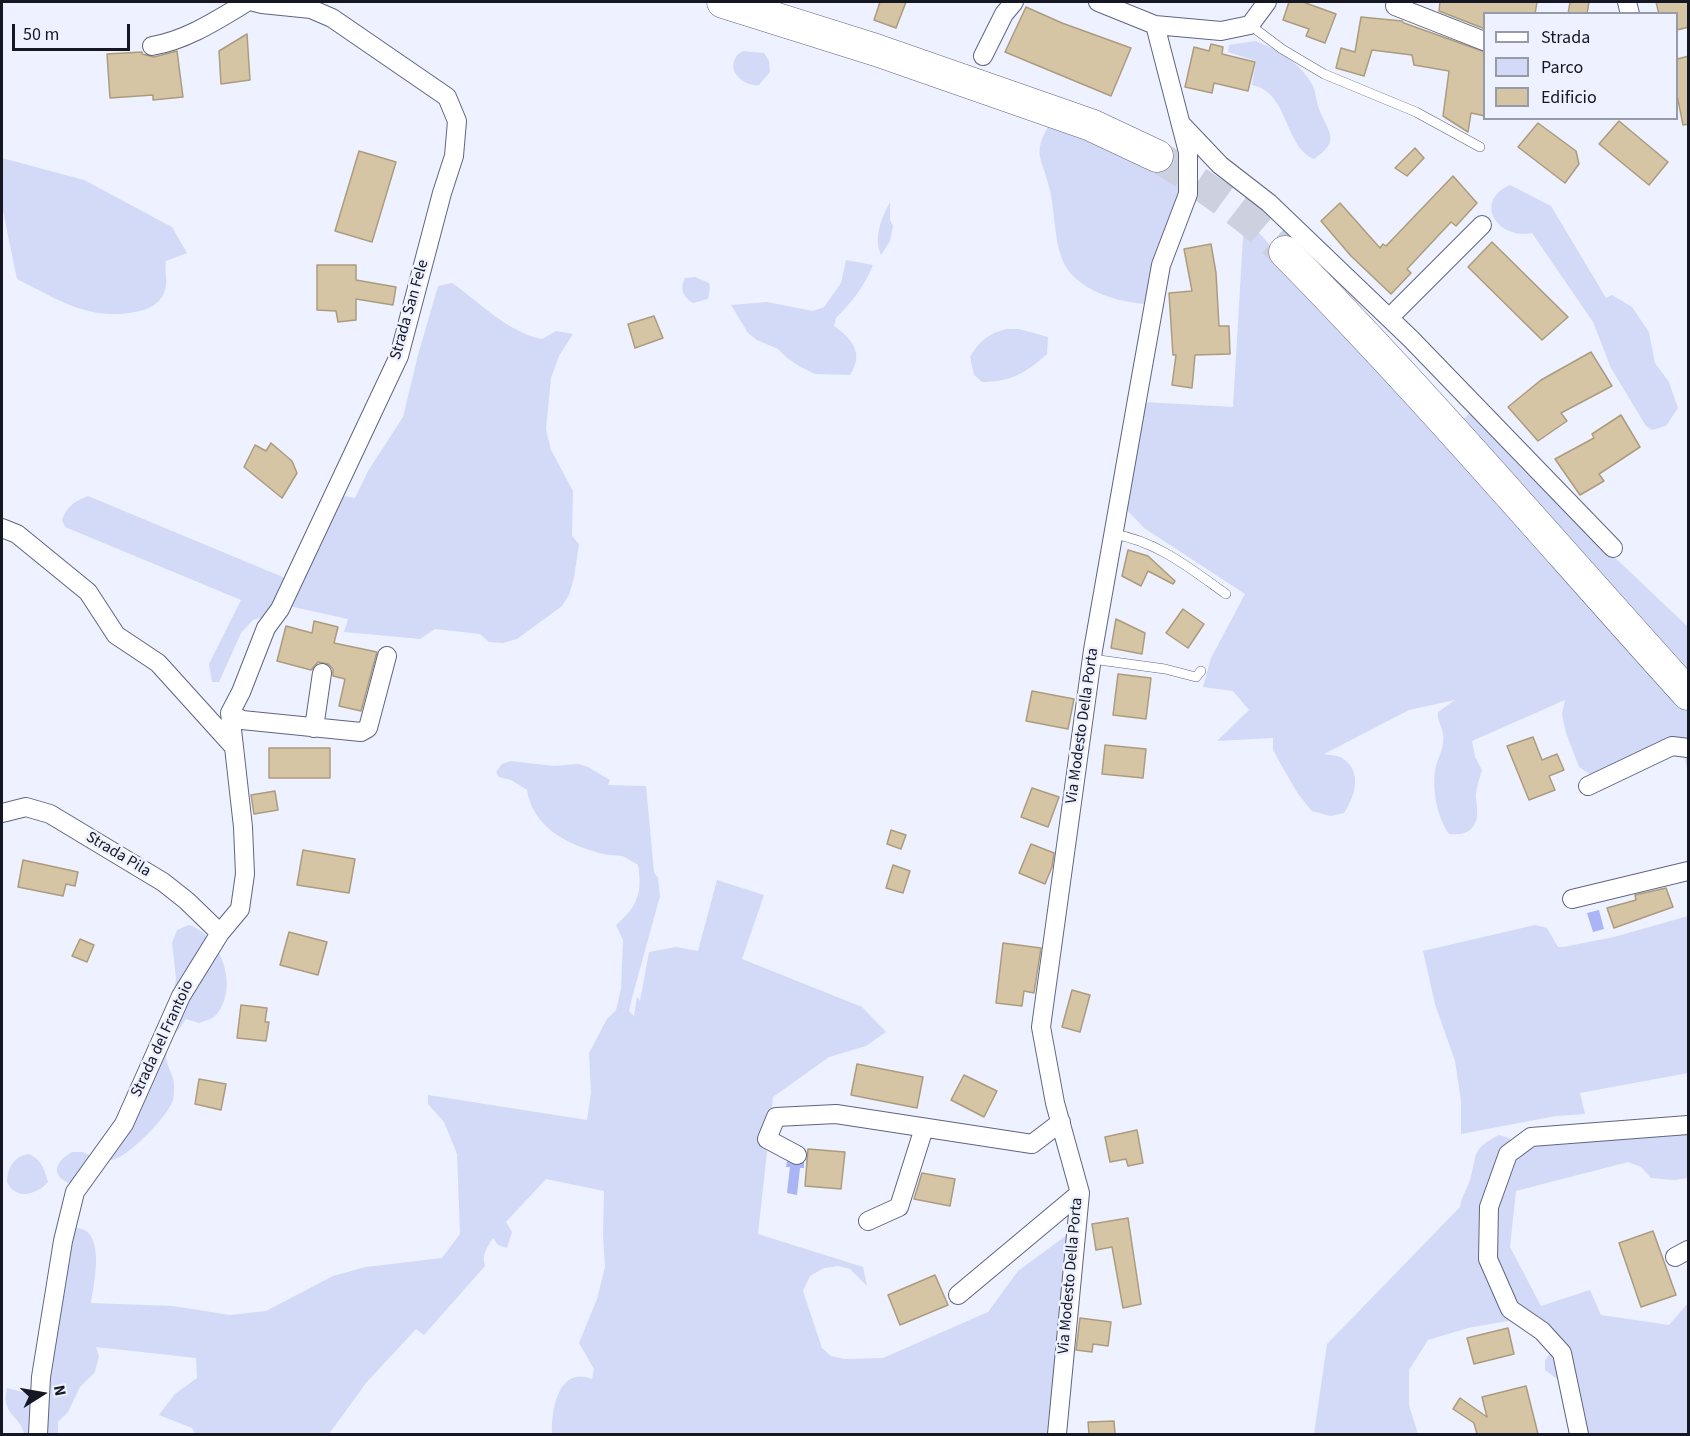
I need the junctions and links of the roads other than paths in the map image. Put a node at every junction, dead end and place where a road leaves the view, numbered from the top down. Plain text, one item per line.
1 (247, 2) edge
2 (255, 2) edge
3 (723, 2) edge
4 (1014, 2) edge
5 (1098, 2) edge
6 (1267, 2) edge
7 (1396, 2) edge
8 (1155, 25) junction
9 (1250, 25) junction
10 (1483, 40) edge
11 (152, 46) dead end
12 (983, 56) dead end
13 (1181, 124) junction
14 (1480, 147) dead end
15 (1157, 156) tunnel mouth
16 (1482, 225) dead end
17 (1285, 252) tunnel mouth
18 (1389, 318) junction
19 (2, 528) edge
20 (1113, 534) junction
21 (1613, 548) dead end
22 (1226, 594) dead end
23 (387, 656) dead end
24 (1092, 659) junction
25 (1201, 671) dead end
26 (322, 673) dead end
27 (1689, 694) edge
28 (230, 713) junction
29 (314, 728) junction
30 (234, 747) junction
31 (1689, 748) edge
32 (1588, 786) dead end
33 (2, 813) edge
34 (1689, 871) edge
35 (1572, 899) dead end
36 (220, 933) junction
37 (1061, 1122) junction
38 (1689, 1125) edge
39 (924, 1128) junction
40 (797, 1155) dead end
41 (1080, 1193) junction
42 (868, 1221) dead end
43 (958, 1295) dead end
44 (38, 1434) edge
45 (1057, 1434) edge
46 (1579, 1434) edge

1 - 11 street
2 - 28 street, Strada San Fele
3 - 15 highway
4 - 12 street
5 - 8 street
6 - 9 street
7 - 10 street
8 - 9 street
8 - 13 street, Via Modesto Della Porta
9 - 14 lane
13 - 18 street
13 - 20 street, Via Modesto Della Porta
16 - 18 street
17 - 27 highway
18 - 21 street
19 - 30 street
20 - 22 lane
20 - 24 street, Via Modesto Della Porta
23 - 29 street
24 - 25 lane
24 - 37 street, Via Modesto Della Porta
26 - 29 street
28 - 29 street
28 - 30 street
30 - 36 street, Strada del Frantoio
31 - 32 street
33 - 36 street, Strada Pila
34 - 35 street
36 - 44 street, Strada del Frantoio
37 - 39 street
37 - 41 street, Via Modesto Della Porta
38 - 46 street
39 - 40 street
39 - 42 street
41 - 43 street
41 - 45 street, Via Modesto Della Porta

